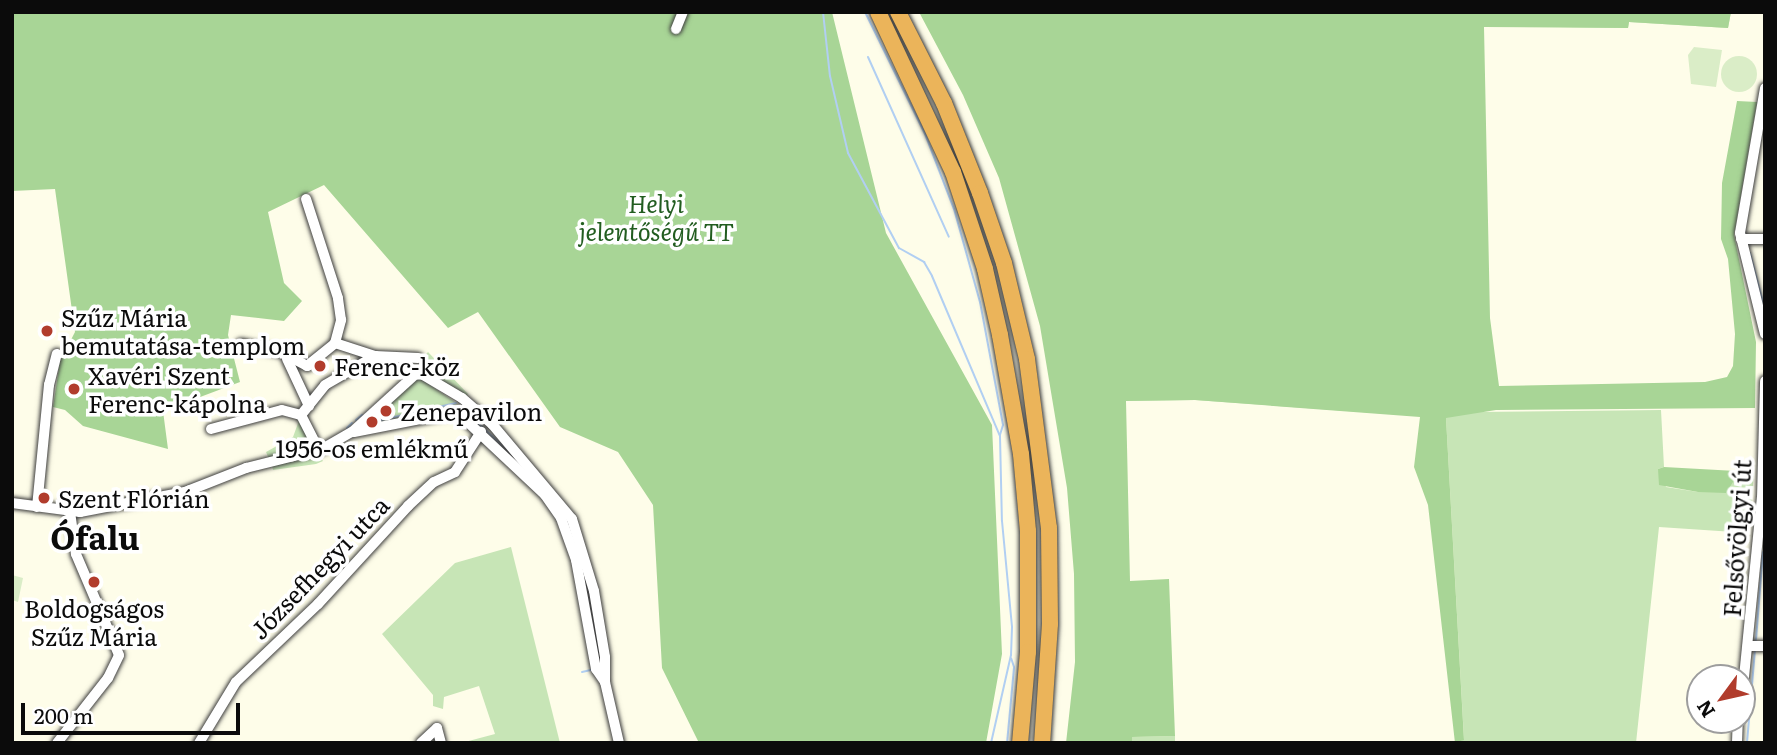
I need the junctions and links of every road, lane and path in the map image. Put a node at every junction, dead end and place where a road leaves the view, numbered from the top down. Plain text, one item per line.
1 (683, 12) edge
2 (878, 12) edge
3 (898, 12) edge
4 (676, 29) dead end
5 (1765, 88) edge
6 (1761, 130) edge
7 (306, 199) dead end
8 (1741, 239) junction
9 (1765, 239) edge
10 (1765, 334) edge
11 (335, 343) junction
12 (242, 344) dead end
13 (57, 354) dead end
14 (375, 356) junction
15 (287, 359) junction
16 (418, 372) junction
17 (1765, 381) edge
18 (462, 405) junction
19 (309, 406) junction
20 (301, 415) junction
21 (211, 429) dead end
22 (352, 432) junction
23 (481, 432) junction
24 (1765, 440) edge
25 (319, 450) junction
26 (12, 503) edge
27 (37, 507) junction
28 (70, 517) junction
29 (1761, 547) edge
30 (1749, 646) junction
31 (1765, 646) edge
32 (1747, 664) edge
33 (605, 682) junction
34 (424, 740) edge
35 (57, 743) edge
36 (199, 743) edge
37 (441, 743) edge
38 (619, 743) edge
39 (1020, 743) edge
40 (1042, 743) edge

1 - 4 street
2 - 39 highway
3 - 40 highway
5 - 6 street
6 - 8 street
7 - 11 street
8 - 9 street
8 - 10 street
11 - 14 street
11 - 15 street
12 - 15 street
13 - 27 street
14 - 16 street
14 - 19 street
15 - 19 street
16 - 18 street
16 - 22 street
17 - 24 street, Felsővölgyi út
18 - 22 street
18 - 23 street
18 - 33 street
19 - 20 street
20 - 21 street
20 - 25 street
22 - 25 street
23 - 33 street
23 - 36 street, Józsefhegyi utca
24 - 29 street, Felsővölgyi út
25 - 28 street
26 - 27 street
27 - 28 street
28 - 35 street
29 - 30 street, Felsővölgyi út
30 - 31 street
30 - 32 street, Felsővölgyi út
33 - 38 street
34 - 37 street

